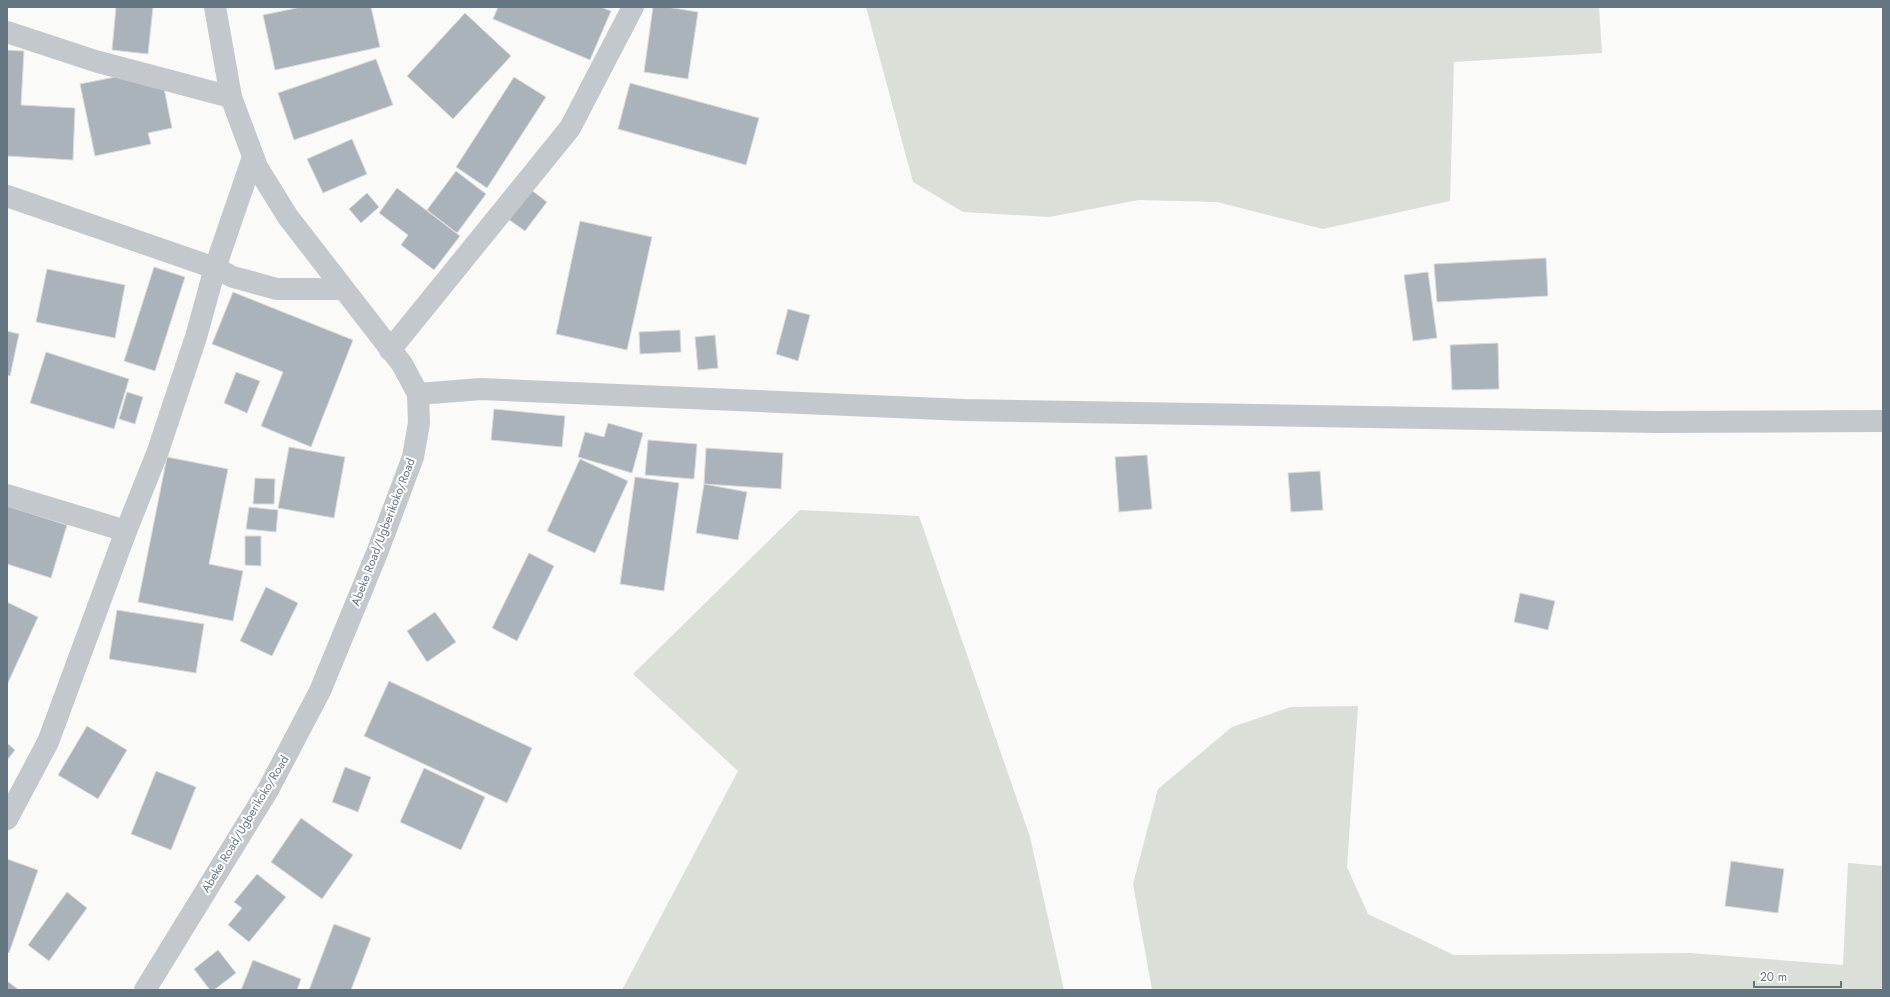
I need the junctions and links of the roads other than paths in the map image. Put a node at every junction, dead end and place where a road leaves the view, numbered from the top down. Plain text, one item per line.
1 (215, 7) edge
2 (633, 7) edge
3 (7, 32) edge
4 (231, 97) junction
5 (253, 157) junction
6 (7, 196) edge
7 (215, 268) junction
8 (342, 290) junction
9 (390, 350) junction
10 (418, 394) junction
11 (1883, 421) edge
12 (7, 495) edge
13 (126, 531) junction
14 (7, 819) edge
15 (145, 990) edge

1 - 4 street, Abeke Road/Ugberikoko/Road
2 - 9 street
3 - 4 street
4 - 5 street, Abeke Road/Ugberikoko/Road
5 - 7 street
5 - 8 street, Abeke Road/Ugberikoko/Road
6 - 7 street
7 - 8 street
7 - 13 street
8 - 9 street, Abeke Road/Ugberikoko/Road
9 - 10 street, Abeke Road/Ugberikoko/Road
10 - 11 street
10 - 15 street, Abeke Road/Ugberikoko/Road
12 - 13 street
13 - 14 street

